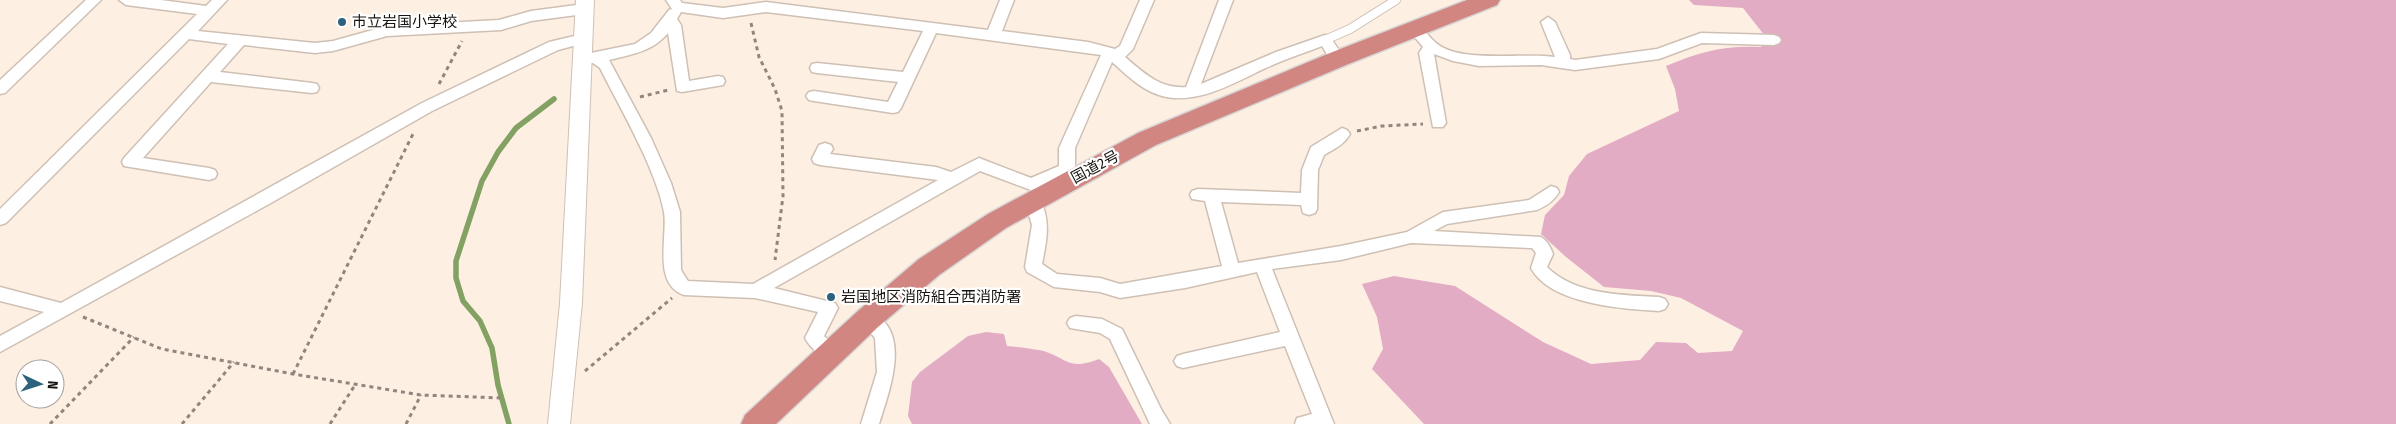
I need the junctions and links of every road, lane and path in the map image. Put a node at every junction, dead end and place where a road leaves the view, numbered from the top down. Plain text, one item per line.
1 (94, 0) edge
2 (126, 0) edge
3 (220, 0) edge
4 (1007, 0) edge
5 (1147, 0) edge
6 (1226, 0) edge
7 (1396, 0) edge
8 (1490, 0) edge
9 (676, 3) edge
10 (584, 4) edge
11 (748, 10) junction
12 (208, 12) junction
13 (670, 20) junction
14 (1548, 22) dead end
15 (470, 27) junction
16 (932, 27) junction
17 (184, 34) junction
18 (993, 35) junction
19 (1424, 38) junction
20 (240, 40) junction
21 (582, 40) junction
22 (1774, 40) dead end
23 (1332, 50) junction
24 (1113, 54) junction
25 (588, 59) junction
26 (1562, 63) junction
27 (818, 68) dead end
28 (208, 76) junction
29 (908, 78) junction
30 (718, 80) dead end
31 (682, 87) junction
32 (312, 88) dead end
33 (0, 89) edge
34 (1194, 91) junction
35 (814, 96) dead end
36 (625, 102) junction
37 (427, 107) junction
38 (1438, 123) joint
39 (1342, 134) joint
40 (825, 149) dead end
41 (209, 174) dead end
42 (1069, 174) junction
43 (952, 179) junction
44 (1551, 192) dead end
45 (1033, 201) junction
46 (0, 219) edge
47 (1411, 237) junction
48 (775, 263) dead end
49 (1262, 264) junction
50 (1232, 270) junction
51 (684, 288) junction
52 (755, 291) junction
53 (0, 294) edge
54 (1659, 304) dead end
55 (62, 310) junction
56 (868, 319) junction
57 (1076, 323) dead end
58 (134, 337) junction
59 (1291, 337) junction
60 (0, 345) edge
61 (831, 353) junction
62 (1183, 361) dead end
63 (234, 362) junction
64 (293, 374) junction
65 (355, 385) junction
66 (563, 389) junction
67 (421, 395) junction
68 (502, 398) dead end
69 (1324, 422) edge
70 (50, 424) edge
71 (182, 424) edge
72 (330, 424) edge
73 (406, 424) edge
74 (559, 424) edge
75 (756, 424) edge
76 (870, 424) edge
77 (1161, 424) edge
78 (1304, 424) edge

1 - 33 street
2 - 12 street
3 - 12 street
4 - 18 street
5 - 24 street
6 - 34 street
7 - 23 lane
8 - 19 highway, 国道2号
9 - 11 street
9 - 13 street
10 - 15 street
10 - 21 street
11 - 16 street
11 - 48 path
12 - 17 street
13 - 25 street
13 - 31 street
14 - 26 street
15 - 20 street
15 - 37 path
16 - 18 street
16 - 29 street
17 - 20 street
17 - 46 street
18 - 24 street
19 - 23 highway, 国道2号
19 - 26 street
19 - 38 street
20 - 28 street
21 - 25 street
21 - 37 street
22 - 26 street
23 - 34 street
23 - 42 highway, 国道2号
24 - 34 street
24 - 42 street
25 - 36 street
25 - 66 street
27 - 29 street
28 - 32 street
28 - 41 street
29 - 35 street
30 - 31 street
31 - 36 path
36 - 51 street
37 - 55 street
37 - 64 path
38 - 39 path
39 - 50 street
40 - 43 street
42 - 43 street
42 - 45 highway, 国道2号
43 - 52 street
44 - 47 street
45 - 50 street
45 - 56 highway, 国道2号
47 - 49 street
47 - 54 street
49 - 50 street
49 - 59 street
51 - 52 street
51 - 66 path
52 - 61 street
53 - 55 street
55 - 58 path
55 - 60 street
56 - 61 highway, 国道2号
56 - 76 street
57 - 77 street
58 - 63 path
58 - 70 path
59 - 62 street
59 - 69 street
61 - 75 highway, 国道2号
63 - 64 path
63 - 71 path
64 - 65 path
65 - 67 path
65 - 72 path
66 - 74 street
67 - 68 path
67 - 73 path
69 - 78 street

